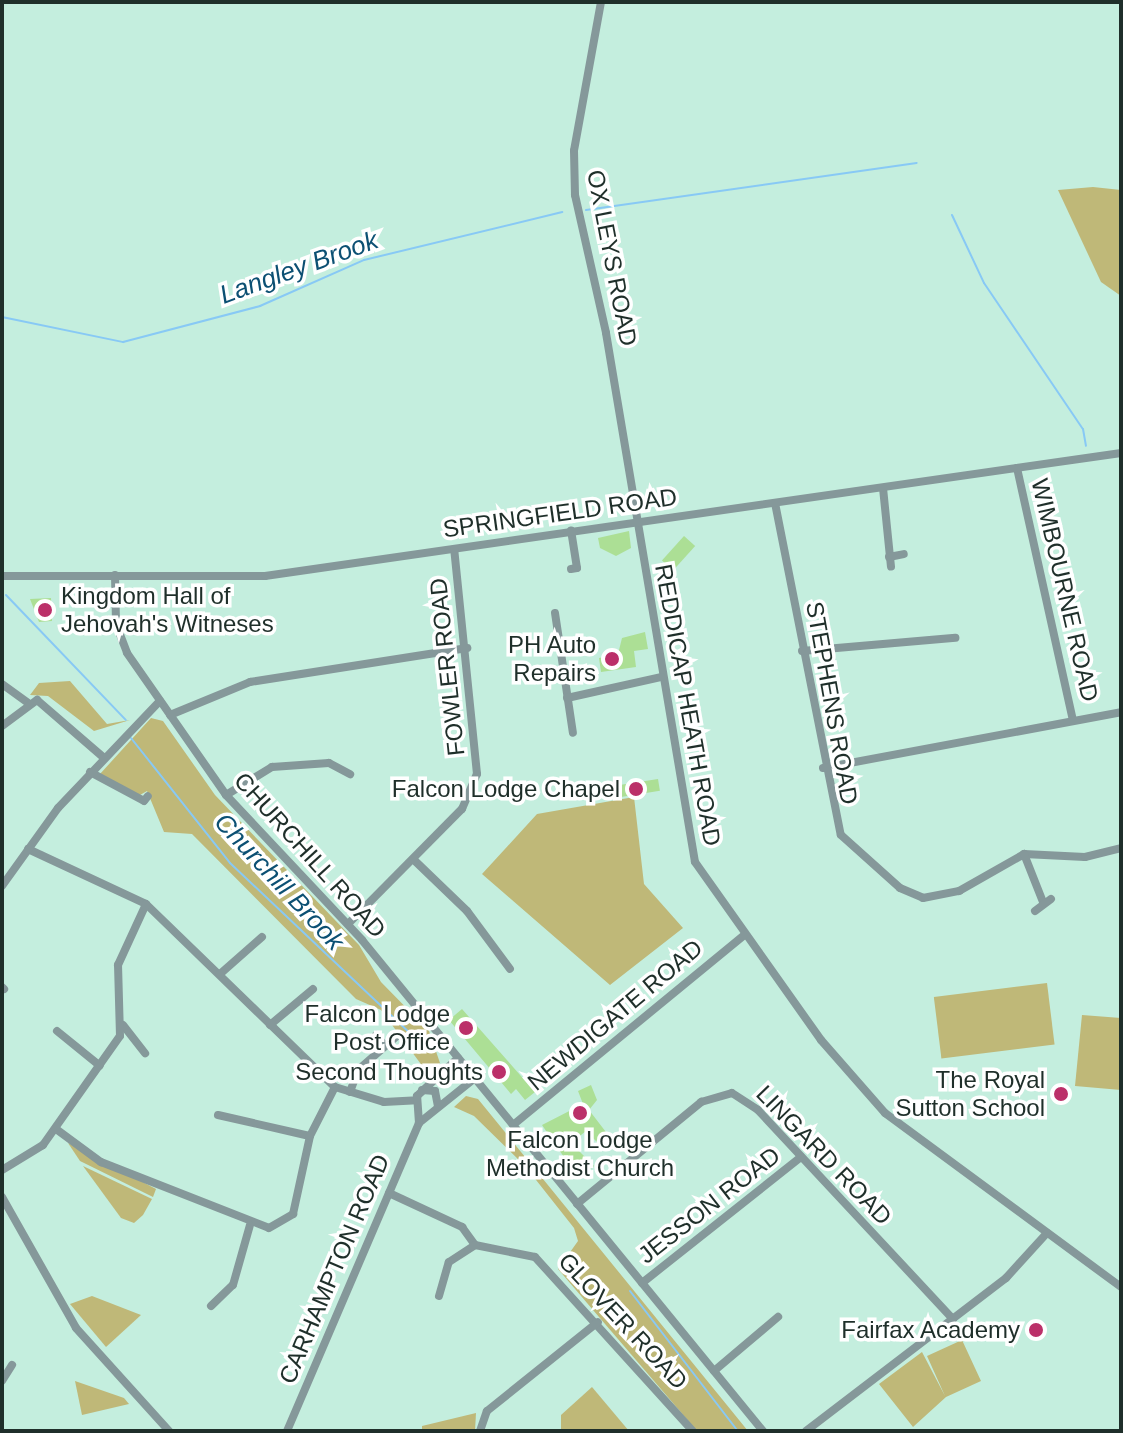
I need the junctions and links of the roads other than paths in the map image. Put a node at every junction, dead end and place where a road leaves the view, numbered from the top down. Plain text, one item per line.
1 (601, 2) edge
2 (1121, 453) edge
3 (1017, 468) junction
4 (883, 488) junction
5 (775, 503) junction
6 (636, 521) junction
7 (571, 530) junction
8 (454, 549) junction
9 (904, 554) dead end
10 (889, 557) junction
11 (891, 567) dead end
12 (571, 569) dead end
13 (115, 575) junction
14 (2, 576) edge
15 (555, 613) dead end
16 (949, 642) dead end
17 (467, 648) junction
18 (802, 651) junction
19 (661, 677) junction
20 (2, 684) edge
21 (567, 698) junction
22 (160, 701) junction
23 (28, 703) junction
24 (1121, 712) edge
25 (170, 715) junction
26 (1073, 720) junction
27 (2, 726) edge
28 (573, 733) dead end
29 (103, 757) junction
30 (823, 768) junction
31 (90, 772) junction
32 (350, 774) dead end
33 (226, 795) junction
34 (148, 796) dead end
35 (1121, 848) edge
36 (28, 849) junction
37 (1024, 854) junction
38 (413, 859) junction
39 (2, 886) edge
40 (146, 904) junction
41 (1035, 911) dead end
42 (348, 924) junction
43 (743, 936) junction
44 (262, 937) dead end
45 (510, 969) dead end
46 (220, 974) junction
47 (313, 989) dead end
48 (294, 990) dead end
49 (302, 999) junction
50 (123, 1025) junction
51 (270, 1025) junction
52 (57, 1031) dead end
53 (376, 1035) dead end
54 (397, 1036) dead end
55 (385, 1046) junction
56 (145, 1053) dead end
57 (458, 1058) junction
58 (100, 1066) junction
59 (475, 1078) junction
60 (335, 1087) junction
61 (350, 1092) junction
62 (419, 1099) junction
63 (435, 1109) junction
64 (218, 1115) dead end
65 (419, 1123) junction
66 (513, 1125) junction
67 (56, 1129) junction
68 (310, 1136) junction
69 (801, 1157) junction
70 (2, 1170) edge
71 (389, 1193) junction
72 (2, 1197) edge
73 (577, 1204) junction
74 (250, 1225) junction
75 (1047, 1233) junction
76 (475, 1245) junction
77 (642, 1283) junction
78 (1121, 1287) edge
79 (439, 1296) dead end
80 (211, 1306) dead end
81 (778, 1317) dead end
82 (953, 1319) junction
83 (598, 1322) junction
84 (12, 1365) dead end
85 (714, 1371) junction
86 (3, 1376) edge
87 (169, 1431) edge
88 (287, 1431) edge
89 (480, 1431) edge
90 (693, 1431) edge
91 (763, 1431) edge
92 (806, 1431) edge

1 - 6 street, OX LEYS ROAD
2 - 3 street, SPRINGFIELD ROAD
3 - 4 street, SPRINGFIELD ROAD
3 - 26 street, WIMBOURNE ROAD
4 - 5 street, SPRINGFIELD ROAD
4 - 10 street
5 - 6 street, SPRINGFIELD ROAD
5 - 18 street, STEPHENS ROAD
6 - 7 street, SPRINGFIELD ROAD
6 - 19 street, REDDICAP HEATH ROAD
7 - 8 street, SPRINGFIELD ROAD
7 - 12 street
8 - 13 street, SPRINGFIELD ROAD
8 - 17 street, FOWLER ROAD
9 - 10 street
10 - 11 street
13 - 14 street, SPRINGFIELD ROAD
13 - 22 street, CHURCHILL ROAD
15 - 21 street
16 - 18 street
17 - 25 street
17 - 38 street, FOWLER ROAD
18 - 30 street, STEPHENS ROAD
19 - 21 street
19 - 43 street, REDDICAP HEATH ROAD
20 - 23 street
21 - 28 street
22 - 25 street, CHURCHILL ROAD
22 - 29 street
23 - 27 street
23 - 29 street
24 - 26 street
25 - 33 street, CHURCHILL ROAD
26 - 30 street
29 - 31 street
30 - 37 street, STEPHENS ROAD
31 - 34 street
31 - 36 street
32 - 33 street
33 - 42 street, CHURCHILL ROAD
35 - 37 street
36 - 39 street
36 - 40 street
37 - 41 street
38 - 42 street, FOWLER ROAD
38 - 45 street
40 - 46 street
40 - 50 street
42 - 57 street, CHURCHILL ROAD
43 - 66 street, NEWDIGATE ROAD
43 - 75 street, REDDICAP HEATH ROAD
44 - 46 street
46 - 51 street
47 - 49 street
48 - 49 street
49 - 51 street
50 - 56 street
50 - 58 street
51 - 60 street
52 - 58 street
53 - 55 street
54 - 55 street
55 - 61 street
57 - 59 street, CHURCHILL ROAD
57 - 62 street
58 - 67 street
59 - 63 street, CARHAMPTON ROAD
59 - 66 street, CHURCHILL ROAD
60 - 61 street
60 - 68 street
61 - 62 street
62 - 63 street
62 - 63 street
62 - 65 street, CARHAMPTON ROAD
63 - 65 street, CARHAMPTON ROAD
64 - 68 street
65 - 71 street, CARHAMPTON ROAD
66 - 73 street
67 - 70 street
67 - 74 street
68 - 74 street
69 - 73 street, LINGARD ROAD
69 - 77 street, JESSON ROAD
69 - 82 street, LINGARD ROAD
71 - 76 street, GLOVER ROAD
71 - 88 street, CARHAMPTON ROAD
72 - 87 street
73 - 77 street
74 - 80 street
75 - 78 street, REDDICAP HEATH ROAD
75 - 82 street
76 - 79 street
76 - 83 street, GLOVER ROAD
77 - 85 street
81 - 85 street
82 - 92 street
83 - 89 street
83 - 90 street, GLOVER ROAD
84 - 86 street
85 - 91 street

